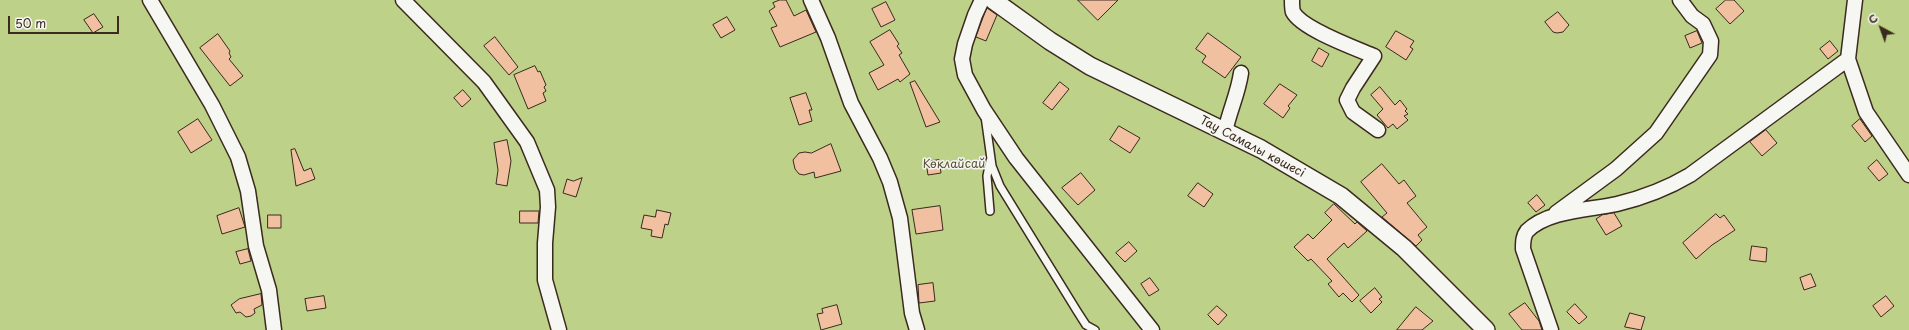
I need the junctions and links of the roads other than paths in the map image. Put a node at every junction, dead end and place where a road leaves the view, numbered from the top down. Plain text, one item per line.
1 (150, 0) edge
2 (403, 0) edge
3 (811, 0) edge
4 (982, 0) edge
5 (993, 0) edge
6 (1292, 0) edge
7 (1680, 0) edge
8 (1855, 0) edge
9 (1848, 59) junction
10 (1241, 73) dead end
11 (984, 110) junction
12 (1378, 130) dead end
13 (1224, 132) junction
14 (990, 156) junction
15 (1909, 175) edge
16 (990, 211) dead end
17 (1550, 219) junction
18 (1089, 329) edge
19 (274, 330) edge
20 (559, 330) edge
21 (917, 330) edge
22 (1152, 330) edge
23 (1486, 330) edge
24 (1551, 330) edge

1 - 19 street
2 - 20 street
3 - 21 street
4 - 11 street
5 - 13 street, Тау Самалы көшесі
6 - 12 street
7 - 17 street
8 - 9 street
9 - 15 street
9 - 17 street
10 - 13 street
11 - 14 lane
11 - 22 street
13 - 23 street, Тау Самалы көшесі
14 - 16 lane
14 - 18 lane
17 - 24 street

